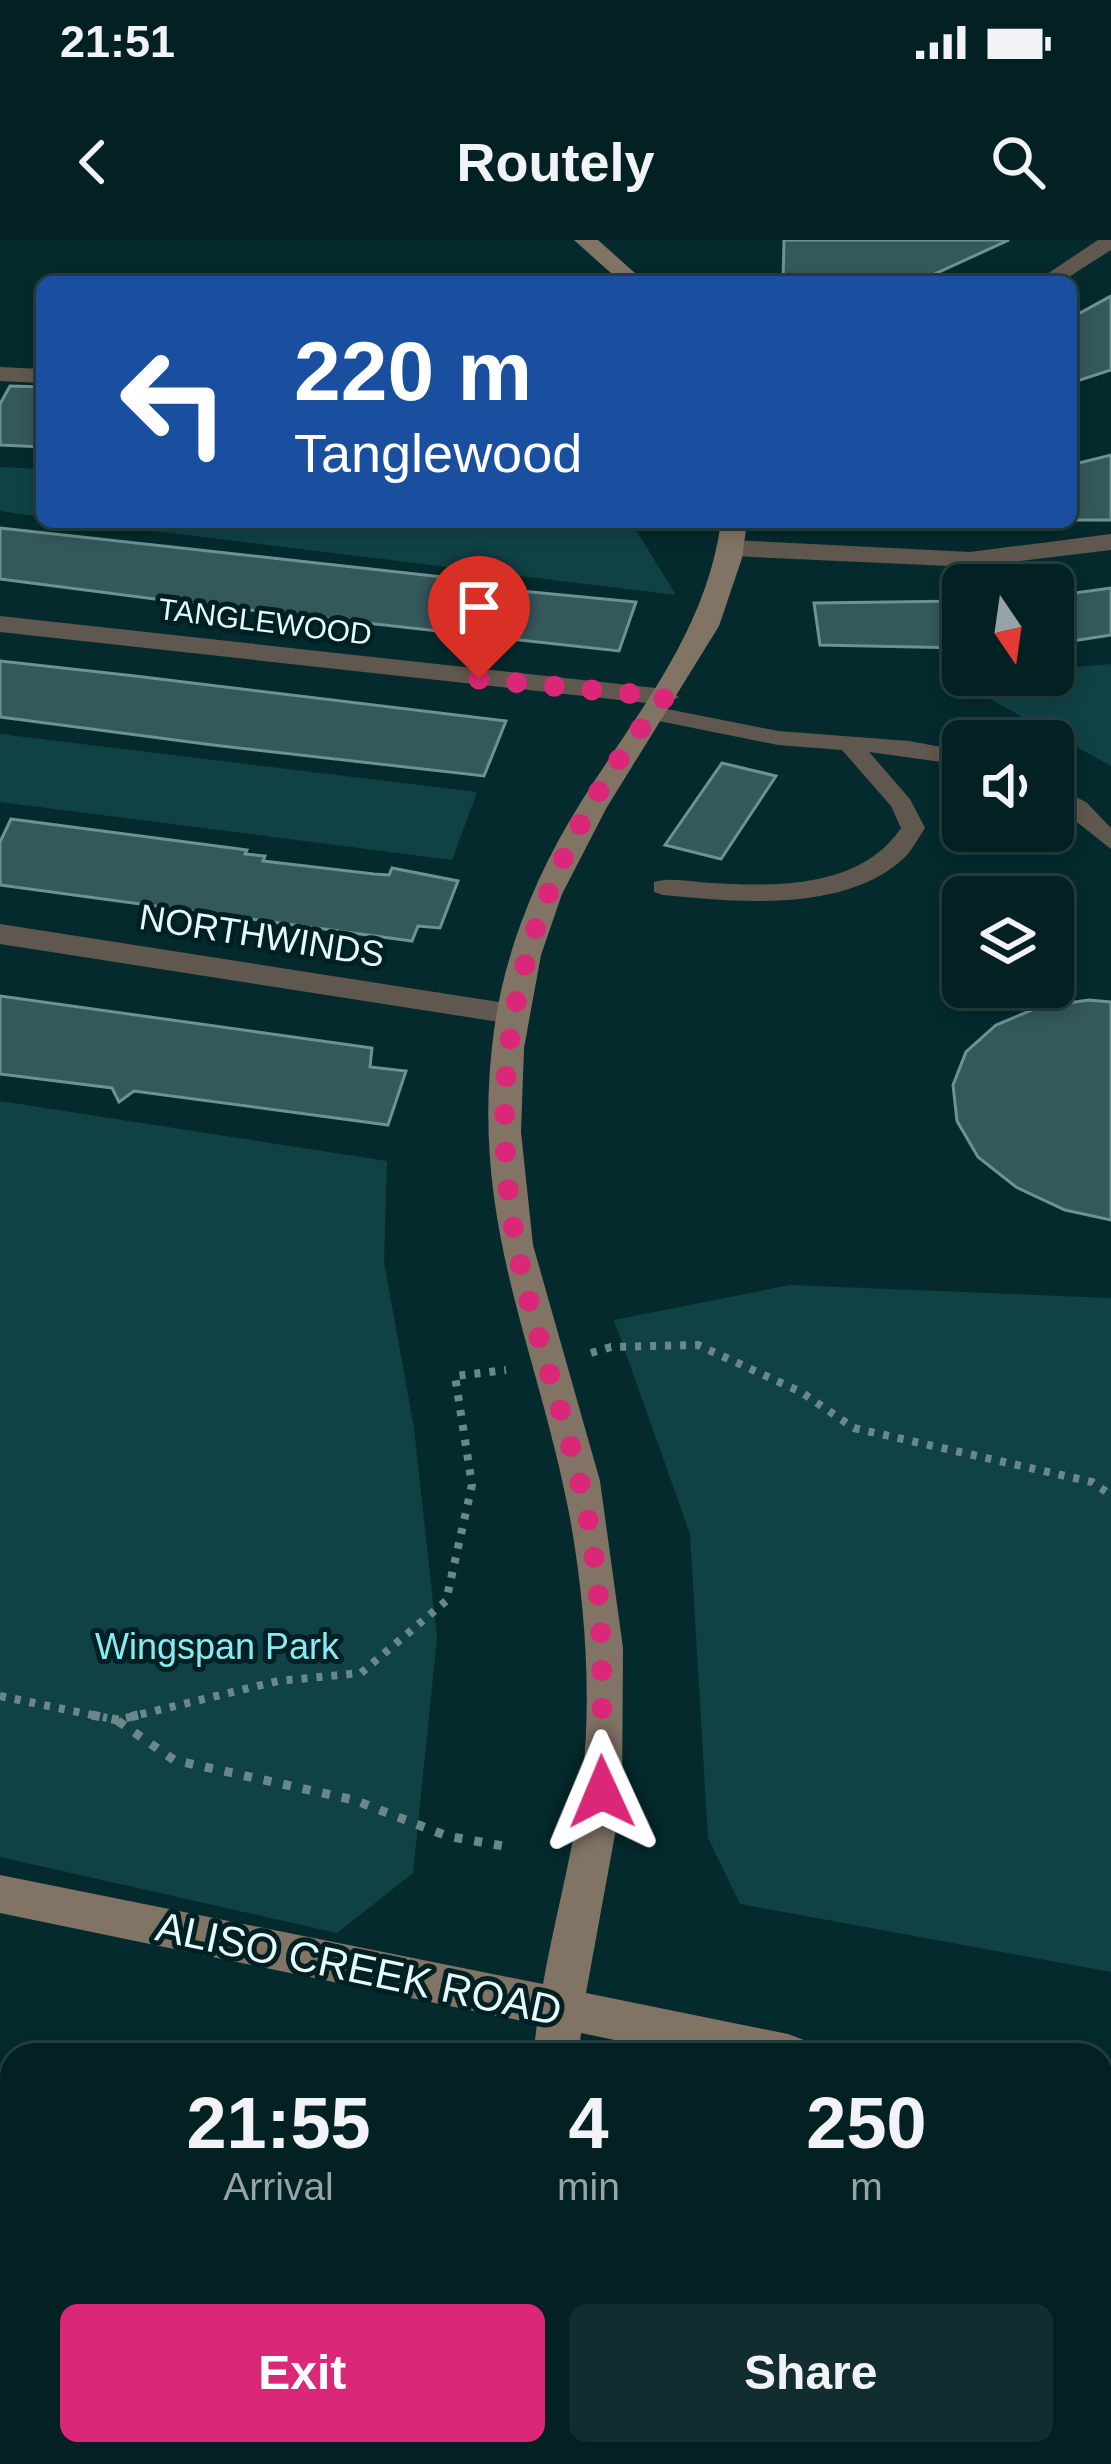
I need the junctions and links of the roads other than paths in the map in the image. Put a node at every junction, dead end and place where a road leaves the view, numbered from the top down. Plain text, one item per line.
1 (585, 240) edge
2 (1111, 241) edge
3 (627, 276) edge
4 (1056, 276) edge
5 (0, 374) edge
6 (36, 376) edge
7 (733, 535) edge
8 (1111, 542) edge
9 (0, 624) edge
10 (659, 705) junction
11 (850, 745) junction
12 (942, 756) edge
13 (1074, 805) edge
14 (1111, 842) edge
15 (663, 887) dead end
16 (0, 934) edge
17 (512, 1014) junction
18 (0, 1894) edge
19 (559, 2010) junction
20 (557, 2043) edge
21 (727, 2043) edge

1 - 3 street
2 - 4 street
5 - 6 street
7 - 8 street
7 - 10 street
9 - 10 street, TANGLEWOOD
10 - 11 lane
10 - 17 street
11 - 12 lane
11 - 15 lane
13 - 14 lane
16 - 17 street, NORTHWINDS
17 - 19 street
18 - 19 street, ALISO CREEK ROAD
19 - 20 street
19 - 21 street, ALISO CREEK ROAD

